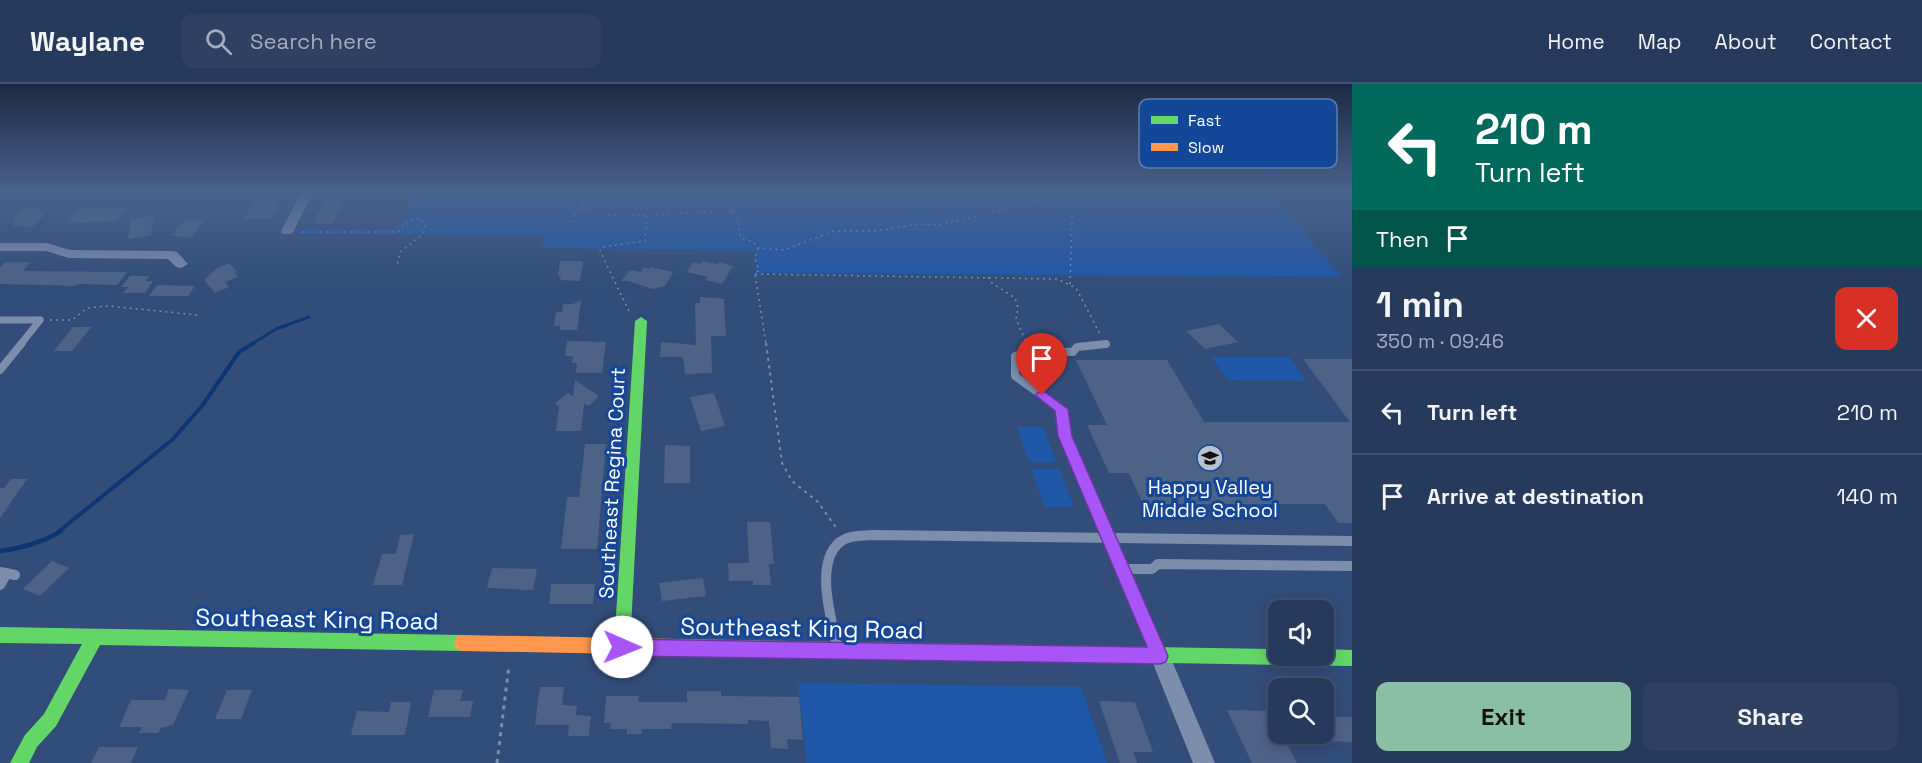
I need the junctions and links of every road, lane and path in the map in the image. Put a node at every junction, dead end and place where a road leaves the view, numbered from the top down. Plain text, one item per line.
1 (291, 223) edge
2 (406, 223) edge
3 (423, 223) edge
4 (645, 223) edge
5 (738, 223) edge
6 (948, 223) edge
7 (1072, 223) edge
8 (287, 231) joint
9 (0, 247) edge
10 (758, 248) junction
11 (182, 264) dead end
12 (397, 267) dead end
13 (755, 274) junction
14 (988, 277) junction
15 (1070, 285) junction
16 (626, 309) dead end
17 (198, 315) dead end
18 (0, 320) edge
19 (40, 320) junction
20 (641, 321) dead end
21 (1106, 344) joint
22 (1030, 351) junction
23 (0, 370) edge
24 (845, 538) junction
25 (1110, 538) junction
26 (1352, 541) edge
27 (1352, 566) edge
28 (1123, 569) junction
29 (8, 573) edge
30 (0, 585) edge
31 (0, 635) edge
32 (95, 637) junction
33 (512, 645) junction
34 (622, 647) junction
35 (838, 651) junction
36 (1160, 656) junction
37 (1352, 658) edge
38 (50, 720) junction
39 (44, 748) dead end
40 (19, 763) edge
41 (497, 763) edge
42 (1204, 763) edge

1 - 8 street
2 - 8 path
3 - 12 path
4 - 16 path
5 - 10 path
6 - 10 path
7 - 15 path
9 - 11 street
10 - 13 path
13 - 14 path
13 - 24 path
14 - 15 path
14 - 22 path
15 - 21 path
17 - 19 path
18 - 19 lane
19 - 23 lane
20 - 34 main road, Southeast Regina Court
21 - 22 lane
22 - 25 lane
24 - 25 lane
24 - 35 lane
25 - 26 lane
25 - 28 lane
27 - 28 lane
28 - 36 lane
29 - 30 lane
31 - 32 main road, Southeast King Road
32 - 33 main road, Southeast King Road
32 - 38 main road
33 - 34 main road, Southeast King Road
33 - 41 path
34 - 35 main road, Southeast King Road
35 - 36 main road, Southeast King Road
36 - 37 main road, Southeast King Road
36 - 42 street
38 - 39 main road
38 - 40 main road

